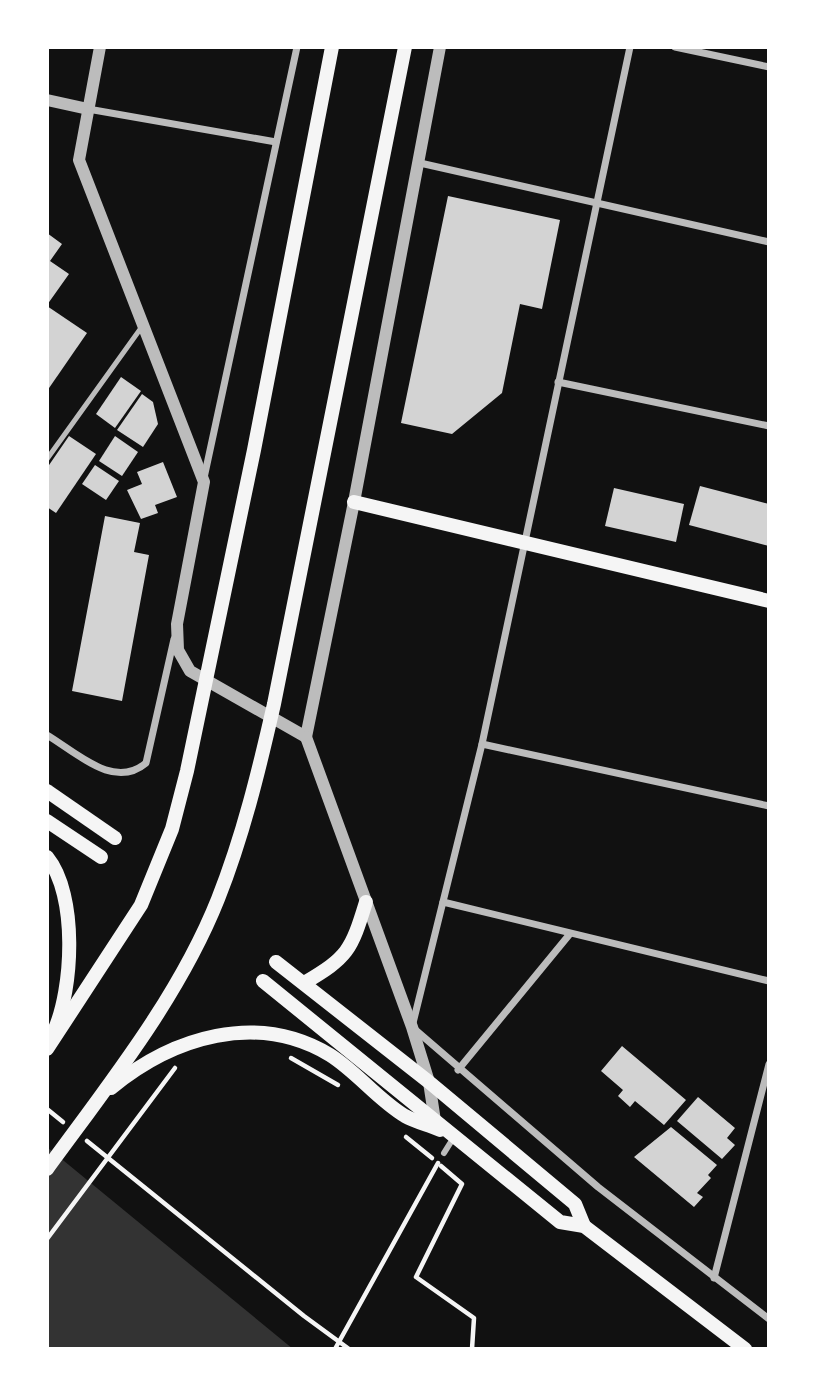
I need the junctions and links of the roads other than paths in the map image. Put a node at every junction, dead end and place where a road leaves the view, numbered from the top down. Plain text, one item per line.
1 (100, 47) edge
2 (297, 47) edge
3 (332, 47) edge
4 (405, 47) edge
5 (440, 47) edge
6 (630, 47) edge
7 (675, 47) edge
8 (769, 67) edge
9 (47, 100) edge
10 (88, 109) junction
11 (276, 142) junction
12 (420, 163) junction
13 (595, 203) junction
14 (769, 242) edge
15 (143, 326) junction
16 (558, 382) junction
17 (769, 426) edge
18 (47, 459) edge
19 (204, 482) junction
20 (354, 502) junction
21 (524, 543) junction
22 (769, 601) edge
23 (177, 624) junction
24 (47, 735) edge
25 (306, 737) junction
26 (482, 744) junction
27 (47, 791) edge
28 (769, 806) edge
29 (47, 821) edge
30 (115, 838) dead end
31 (47, 857) edge
32 (101, 857) dead end
33 (366, 902) junction
34 (443, 902) junction
35 (569, 935) junction
36 (276, 962) dead end
37 (263, 981) dead end
38 (769, 982) edge
39 (304, 983) junction
40 (412, 1027) junction
41 (47, 1048) edge
42 (769, 1064) edge
43 (458, 1070) junction
44 (429, 1082) junction
45 (99, 1097) junction
46 (435, 1121) junction
47 (454, 1136) junction
48 (444, 1153) road end
49 (47, 1170) edge
50 (584, 1226) junction
51 (714, 1278) junction
52 (769, 1319) edge
53 (745, 1349) edge

1 - 10 street
2 - 11 street
3 - 41 main road
4 - 45 main road
5 - 12 street
6 - 13 street
7 - 8 street
9 - 10 street
10 - 11 street
10 - 15 street
11 - 19 street
12 - 13 street
12 - 20 street
13 - 14 street
13 - 16 street
15 - 18 lane
15 - 19 street
16 - 17 street
16 - 21 street
19 - 23 street
20 - 21 main road
20 - 25 street
21 - 22 main road
21 - 26 street
23 - 24 street
23 - 25 street
25 - 33 street
26 - 28 street
26 - 34 street
27 - 30 main road
29 - 32 main road
31 - 41 main road
33 - 39 main road
33 - 40 street
34 - 35 street
34 - 40 street
35 - 38 street
35 - 43 street
36 - 39 main road
37 - 46 main road
39 - 44 main road
40 - 43 street
40 - 44 street
42 - 51 street
43 - 51 street
44 - 46 street
44 - 50 main road
45 - 47 main road
45 - 49 main road
46 - 47 main road
47 - 48 street
47 - 50 main road
50 - 53 main road
51 - 52 street

